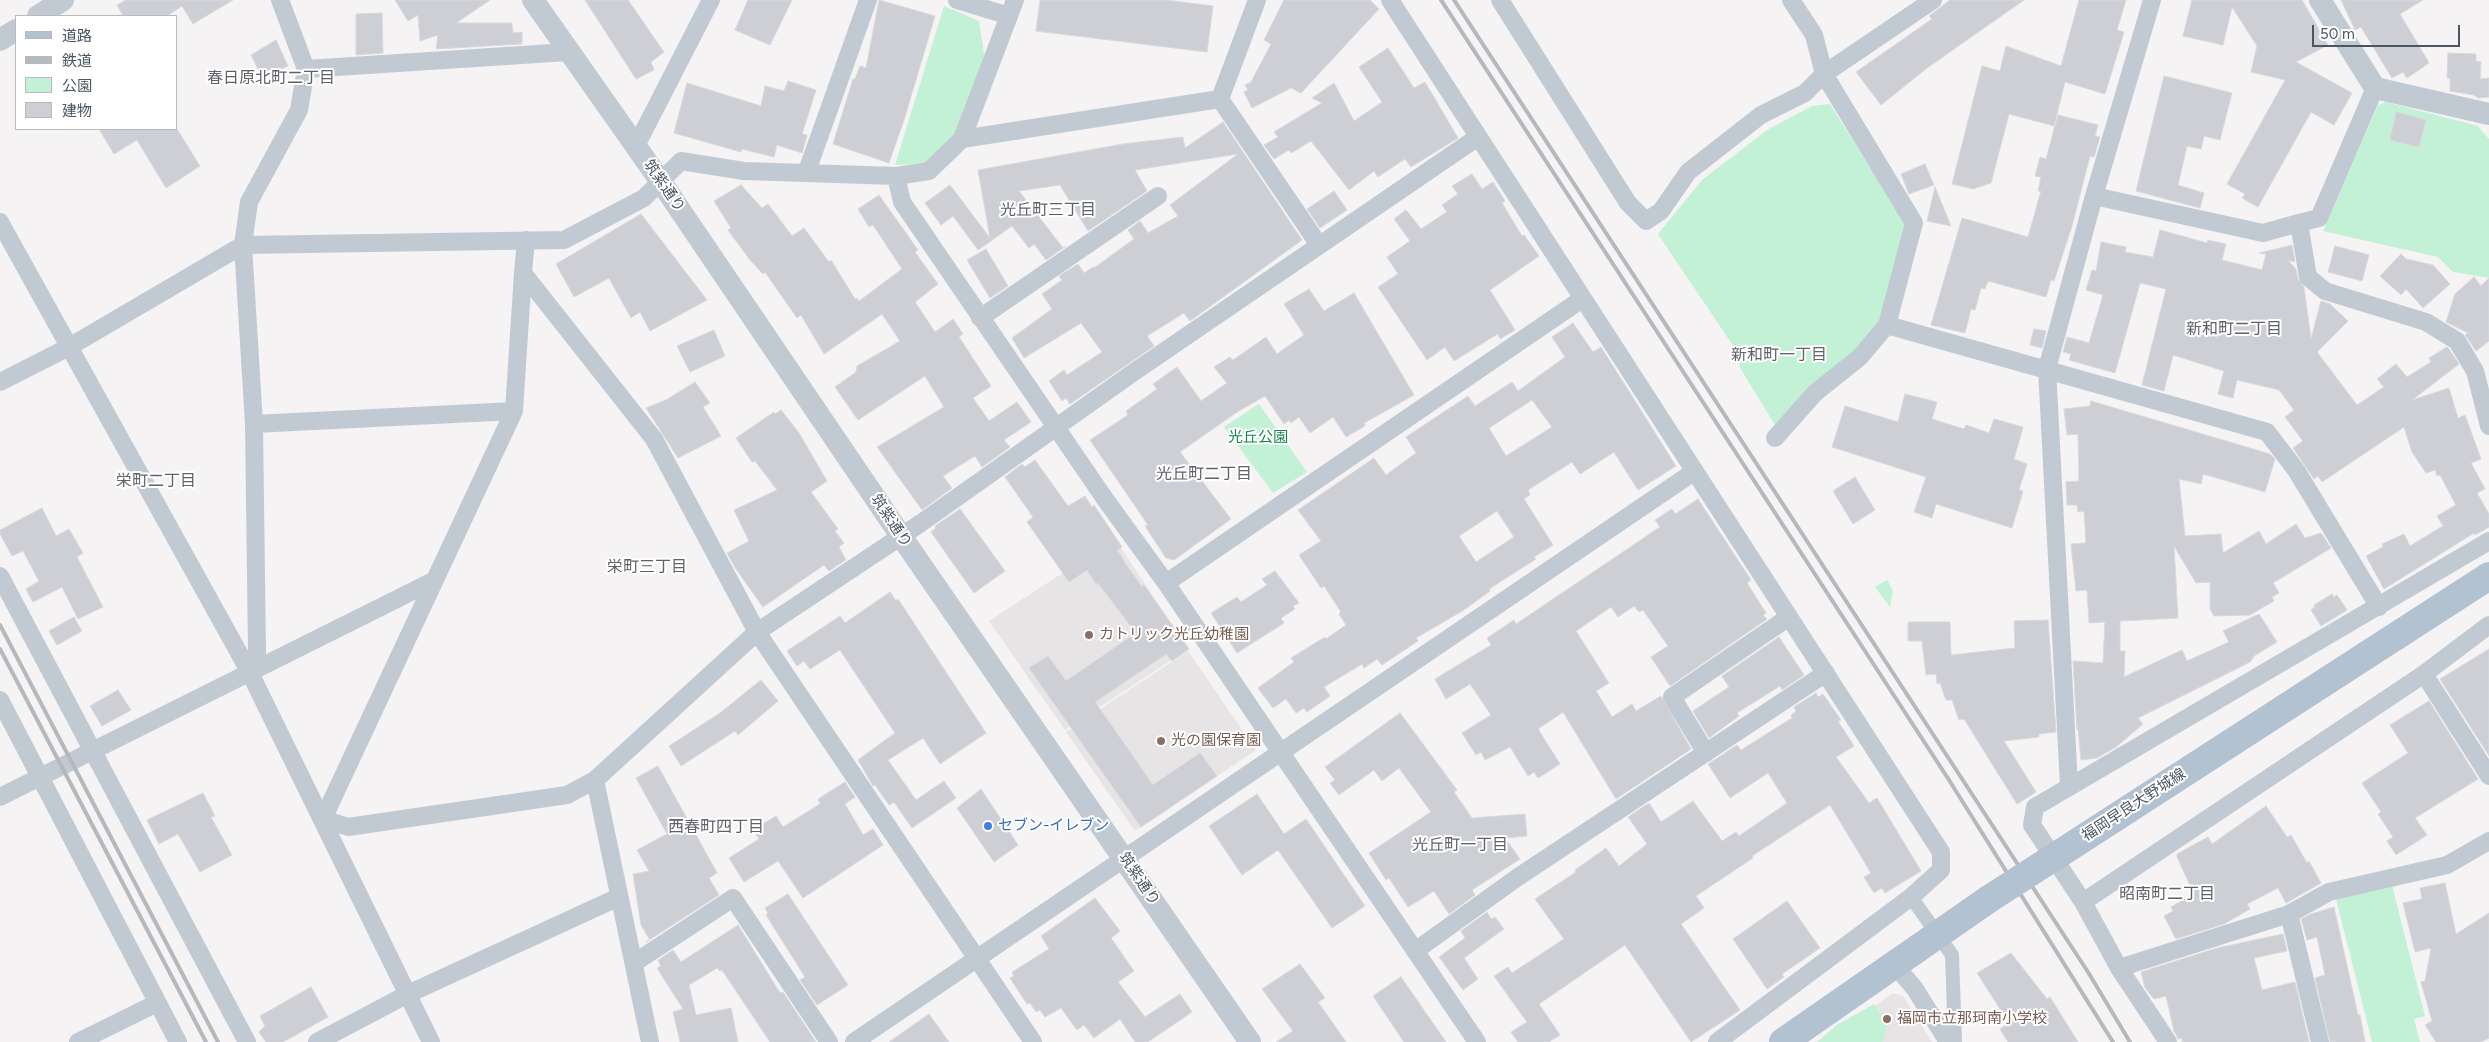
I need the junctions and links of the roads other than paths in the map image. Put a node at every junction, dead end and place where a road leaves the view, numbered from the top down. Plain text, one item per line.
1 (63, 0) edge
2 (280, 0) edge
3 (533, 0) edge
4 (711, 0) edge
5 (868, 0) edge
6 (957, 0) edge
7 (1257, 0) edge
8 (1390, 0) edge
9 (1500, 0) edge
10 (1791, 0) edge
11 (1933, 0) edge
12 (2152, 0) edge
13 (2320, 0) edge
14 (1012, 8) edge
15 (40, 15) edge
16 (15, 31) edge
17 (0, 40) edge
18 (568, 52) junction
19 (306, 69) junction
20 (1824, 74) junction
21 (2375, 88) junction
22 (1220, 99) junction
23 (2489, 114) edge
24 (1478, 137) junction
25 (962, 140) junction
26 (636, 146) junction
27 (807, 171) junction
28 (896, 176) junction
29 (661, 182) junction
30 (1158, 196) dead end
31 (2094, 196) junction
32 (0, 222) edge
33 (2299, 223) junction
34 (526, 240) junction
35 (243, 245) junction
36 (1318, 245) junction
37 (523, 273) junction
38 (1582, 299) junction
39 (980, 318) junction
40 (1888, 325) junction
41 (69, 347) junction
42 (2048, 369) junction
43 (0, 382) edge
44 (514, 412) junction
45 (254, 424) junction
46 (2489, 426) edge
47 (1058, 428) junction
48 (1775, 438) dead end
49 (1695, 471) junction
50 (901, 536) junction
51 (2489, 541) edge
52 (0, 576) edge
53 (2489, 576) edge
54 (435, 580) junction
55 (1166, 583) junction
56 (2379, 606) junction
57 (1789, 617) junction
58 (2489, 625) edge
59 (757, 632) junction
60 (249, 671) junction
61 (1826, 673) junction
62 (2424, 674) junction
63 (0, 700) edge
64 (93, 749) junction
65 (1706, 753) junction
66 (1280, 754) junction
67 (40, 776) junction
68 (2489, 776) edge
69 (595, 780) junction
70 (2068, 786) junction
71 (0, 797) edge
72 (323, 819) junction
73 (2489, 841) edge
74 (1125, 859) junction
75 (619, 897) junction
76 (1911, 897) junction
77 (2083, 902) junction
78 (2289, 914) junction
79 (1415, 951) junction
80 (976, 957) junction
81 (634, 963) junction
82 (1894, 964) junction
83 (2119, 968) junction
84 (408, 994) junction
85 (157, 1003) junction
86 (78, 1042) edge
87 (178, 1042) edge
88 (247, 1042) edge
89 (317, 1042) edge
90 (431, 1042) edge
91 (650, 1042) edge
92 (830, 1042) edge
93 (854, 1042) edge
94 (1033, 1042) edge
95 (1250, 1042) edge
96 (1477, 1042) edge
97 (1717, 1042) edge
98 (1783, 1042) edge
99 (1948, 1042) edge
100 (1955, 1042) edge
101 (2168, 1042) edge
102 (2320, 1042) edge

1 - 15 street
2 - 19 street
3 - 18 street, 筑紫通り
4 - 26 street
5 - 27 street
6 - 14 street
7 - 22 street
8 - 24 street
9 - 20 street
10 - 20 street
11 - 20 street
12 - 31 street
13 - 21 street
14 - 25 street
16 - 17 street
18 - 19 street
18 - 26 street, 筑紫通り
19 - 35 street
20 - 40 street
21 - 23 street
21 - 33 street
22 - 25 street
22 - 36 street
24 - 36 street
24 - 38 street
25 - 28 street
26 - 29 street, 筑紫通り
27 - 28 street
27 - 29 street
28 - 39 street
29 - 34 street
29 - 50 street, 筑紫通り
30 - 39 street
31 - 33 street
31 - 42 street
32 - 41 street
33 - 46 street
34 - 35 street
34 - 37 street
35 - 41 street
35 - 45 street
36 - 47 street
37 - 44 street
37 - 59 street
38 - 49 street
38 - 55 street
39 - 47 street
40 - 42 street
40 - 48 street
41 - 43 street
41 - 60 street
42 - 56 street
42 - 70 street
44 - 45 street
44 - 54 street
45 - 60 street
47 - 50 street
47 - 55 street
49 - 57 street
49 - 66 street
50 - 59 street
50 - 74 street, 筑紫通り
51 - 56 street
52 - 64 street
53 - 82 main road, 福岡早良大野城線, bridge
54 - 60 street
54 - 72 street
55 - 66 street
56 - 70 street
57 - 61 street
57 - 65 street
58 - 62 street
59 - 69 street
59 - 80 street
60 - 64 street
60 - 72 street
61 - 65 street
61 - 76 street
62 - 68 street
62 - 77 street
63 - 67 street
64 - 67 street
64 - 88 street
65 - 79 street
66 - 74 street
66 - 79 street
67 - 71 street
67 - 85 street
69 - 72 street
69 - 75 street
70 - 77 street
72 - 84 street
73 - 78 street
74 - 80 street
74 - 95 street, 筑紫通り
75 - 81 street
75 - 84 street
76 - 97 street
76 - 100 street
77 - 83 street
78 - 83 street
78 - 102 street
79 - 96 street
80 - 93 street
80 - 94 street
81 - 91 street
81 - 92 street
82 - 98 main road, 福岡早良大野城線
82 - 99 street
83 - 101 street
84 - 89 street
84 - 90 street
85 - 86 street
85 - 87 street

